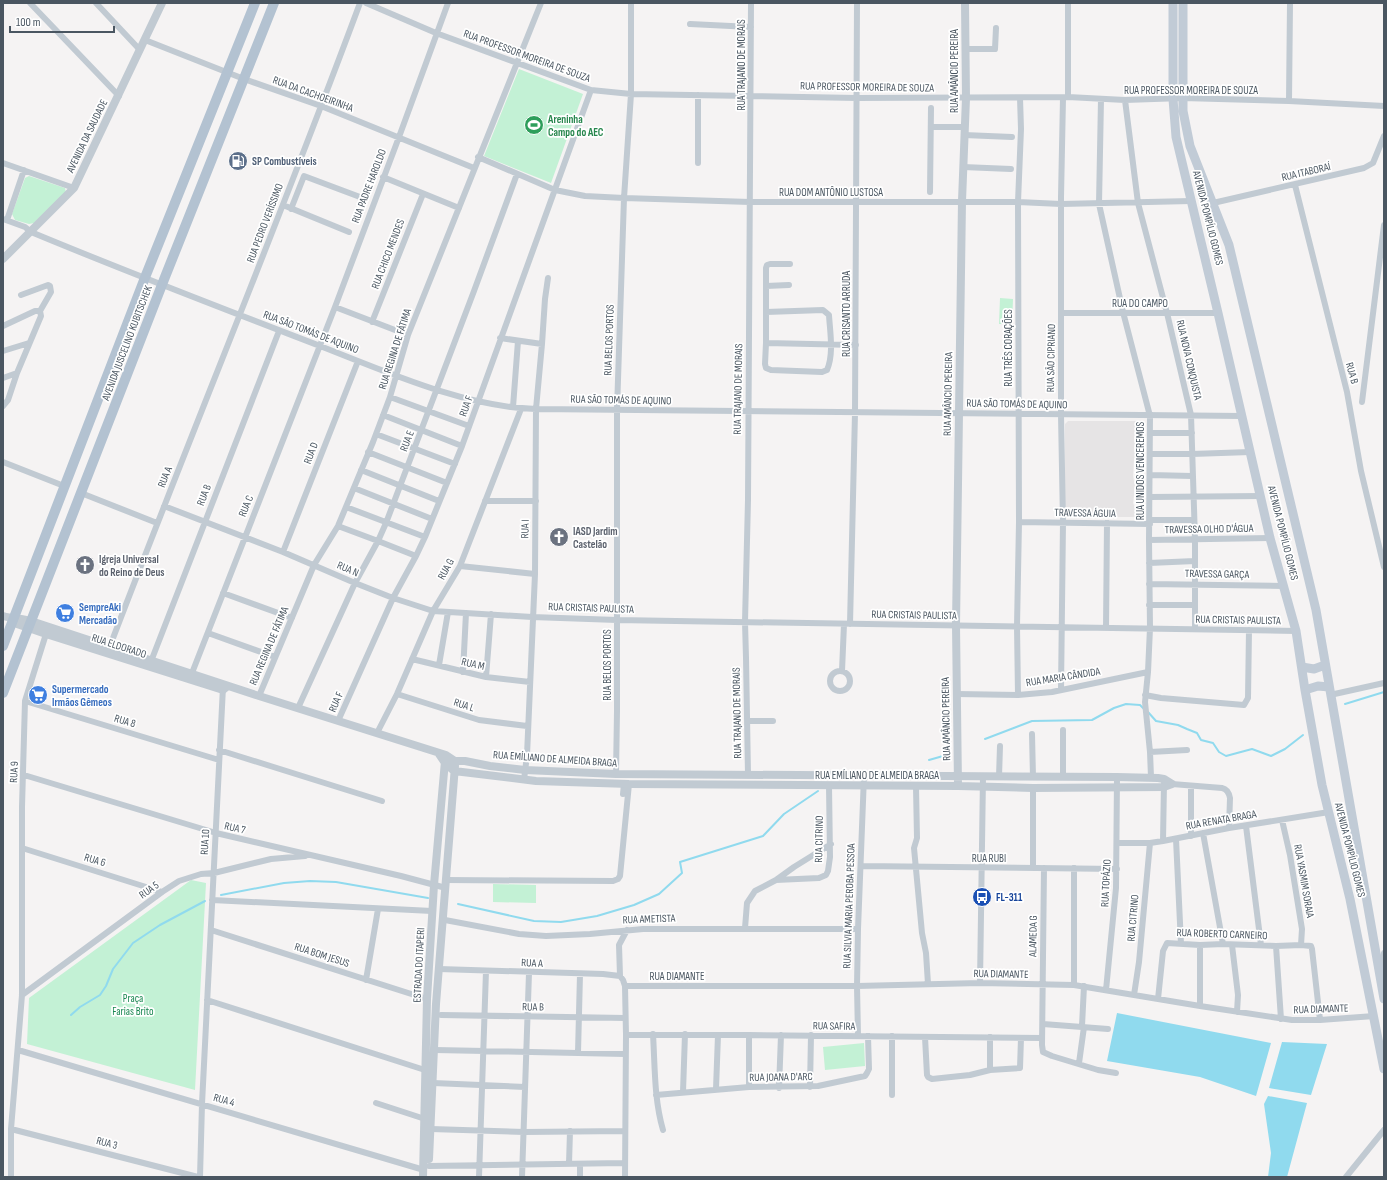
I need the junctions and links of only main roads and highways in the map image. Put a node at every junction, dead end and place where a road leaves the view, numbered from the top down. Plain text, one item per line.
1 (255, 3) edge
2 (274, 3) edge
3 (1173, 3) edge
4 (1183, 3) edge
5 (3, 646) edge
6 (1325, 665) junction
7 (1302, 667) junction
8 (1305, 690) junction
9 (1330, 691) junction
10 (3, 693) edge
11 (1384, 999) edge
12 (1384, 1069) edge

1 - 5 main road, AVENIDA JUSCELINO KUBITSCHEK
2 - 10 main road, AVENIDA JUSCELINO KUBITSCHEK
3 - 7 main road, AVENIDA POMPÍLIO GOMES
4 - 6 main road, AVENIDA POMPÍLIO GOMES
6 - 7 main road
6 - 9 main road, AVENIDA POMPÍLIO GOMES
7 - 8 main road, AVENIDA POMPÍLIO GOMES
8 - 9 main road
8 - 12 main road, AVENIDA POMPÍLIO GOMES
9 - 11 main road, AVENIDA POMPÍLIO GOMES

